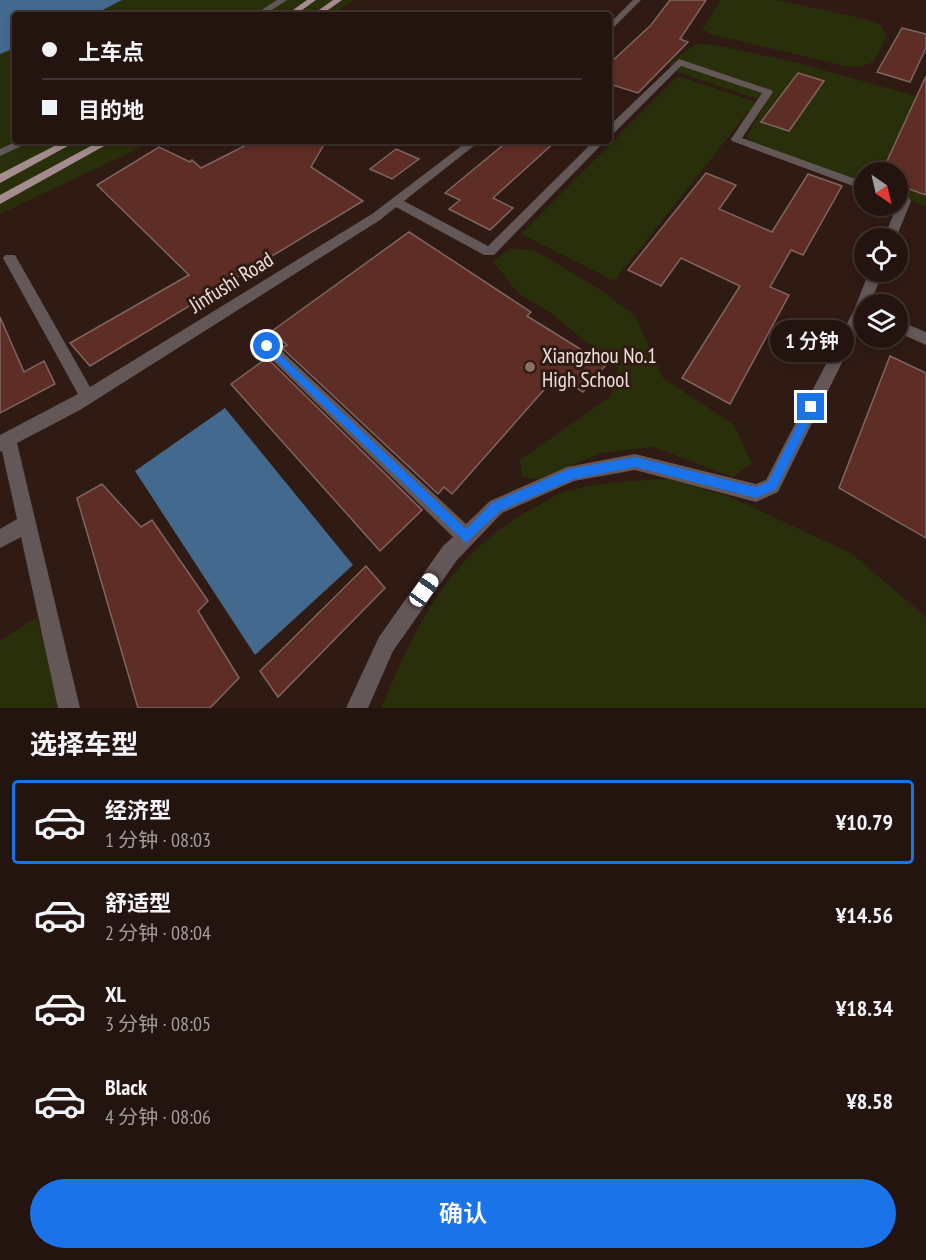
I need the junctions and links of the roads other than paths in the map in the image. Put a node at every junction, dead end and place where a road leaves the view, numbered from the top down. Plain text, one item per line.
1 (284, 0) edge
2 (312, 0) edge
3 (338, 0) edge
4 (638, 0) edge
5 (263, 12) edge
6 (294, 12) edge
7 (320, 12) edge
8 (612, 26) edge
9 (612, 129) edge
10 (20, 144) edge
11 (66, 144) edge
12 (103, 144) edge
13 (471, 144) edge
14 (597, 144) edge
15 (0, 153) edge
16 (0, 179) edge
17 (854, 182) edge
18 (0, 200) edge
19 (396, 202) junction
20 (10, 258) dead end
21 (854, 327) edge
22 (908, 331) edge
23 (926, 339) edge
24 (267, 346) dead end
25 (87, 396) junction
26 (4, 442) edge
27 (27, 523) junction
28 (466, 537) junction
29 (0, 539) edge
30 (69, 708) edge
31 (357, 708) edge

1 - 5 street
2 - 6 main road
3 - 7 main road
4 - 8 street
9 - 17 street
10 - 15 street
11 - 16 main road
12 - 18 main road
13 - 19 street, Jinfushi Road
14 - 19 street
19 - 25 street, Jinfushi Road
20 - 25 street
21 - 28 street
22 - 23 street
24 - 28 street
25 - 26 street, Jinfushi Road
26 - 27 street
27 - 29 street
27 - 30 street
28 - 31 street

